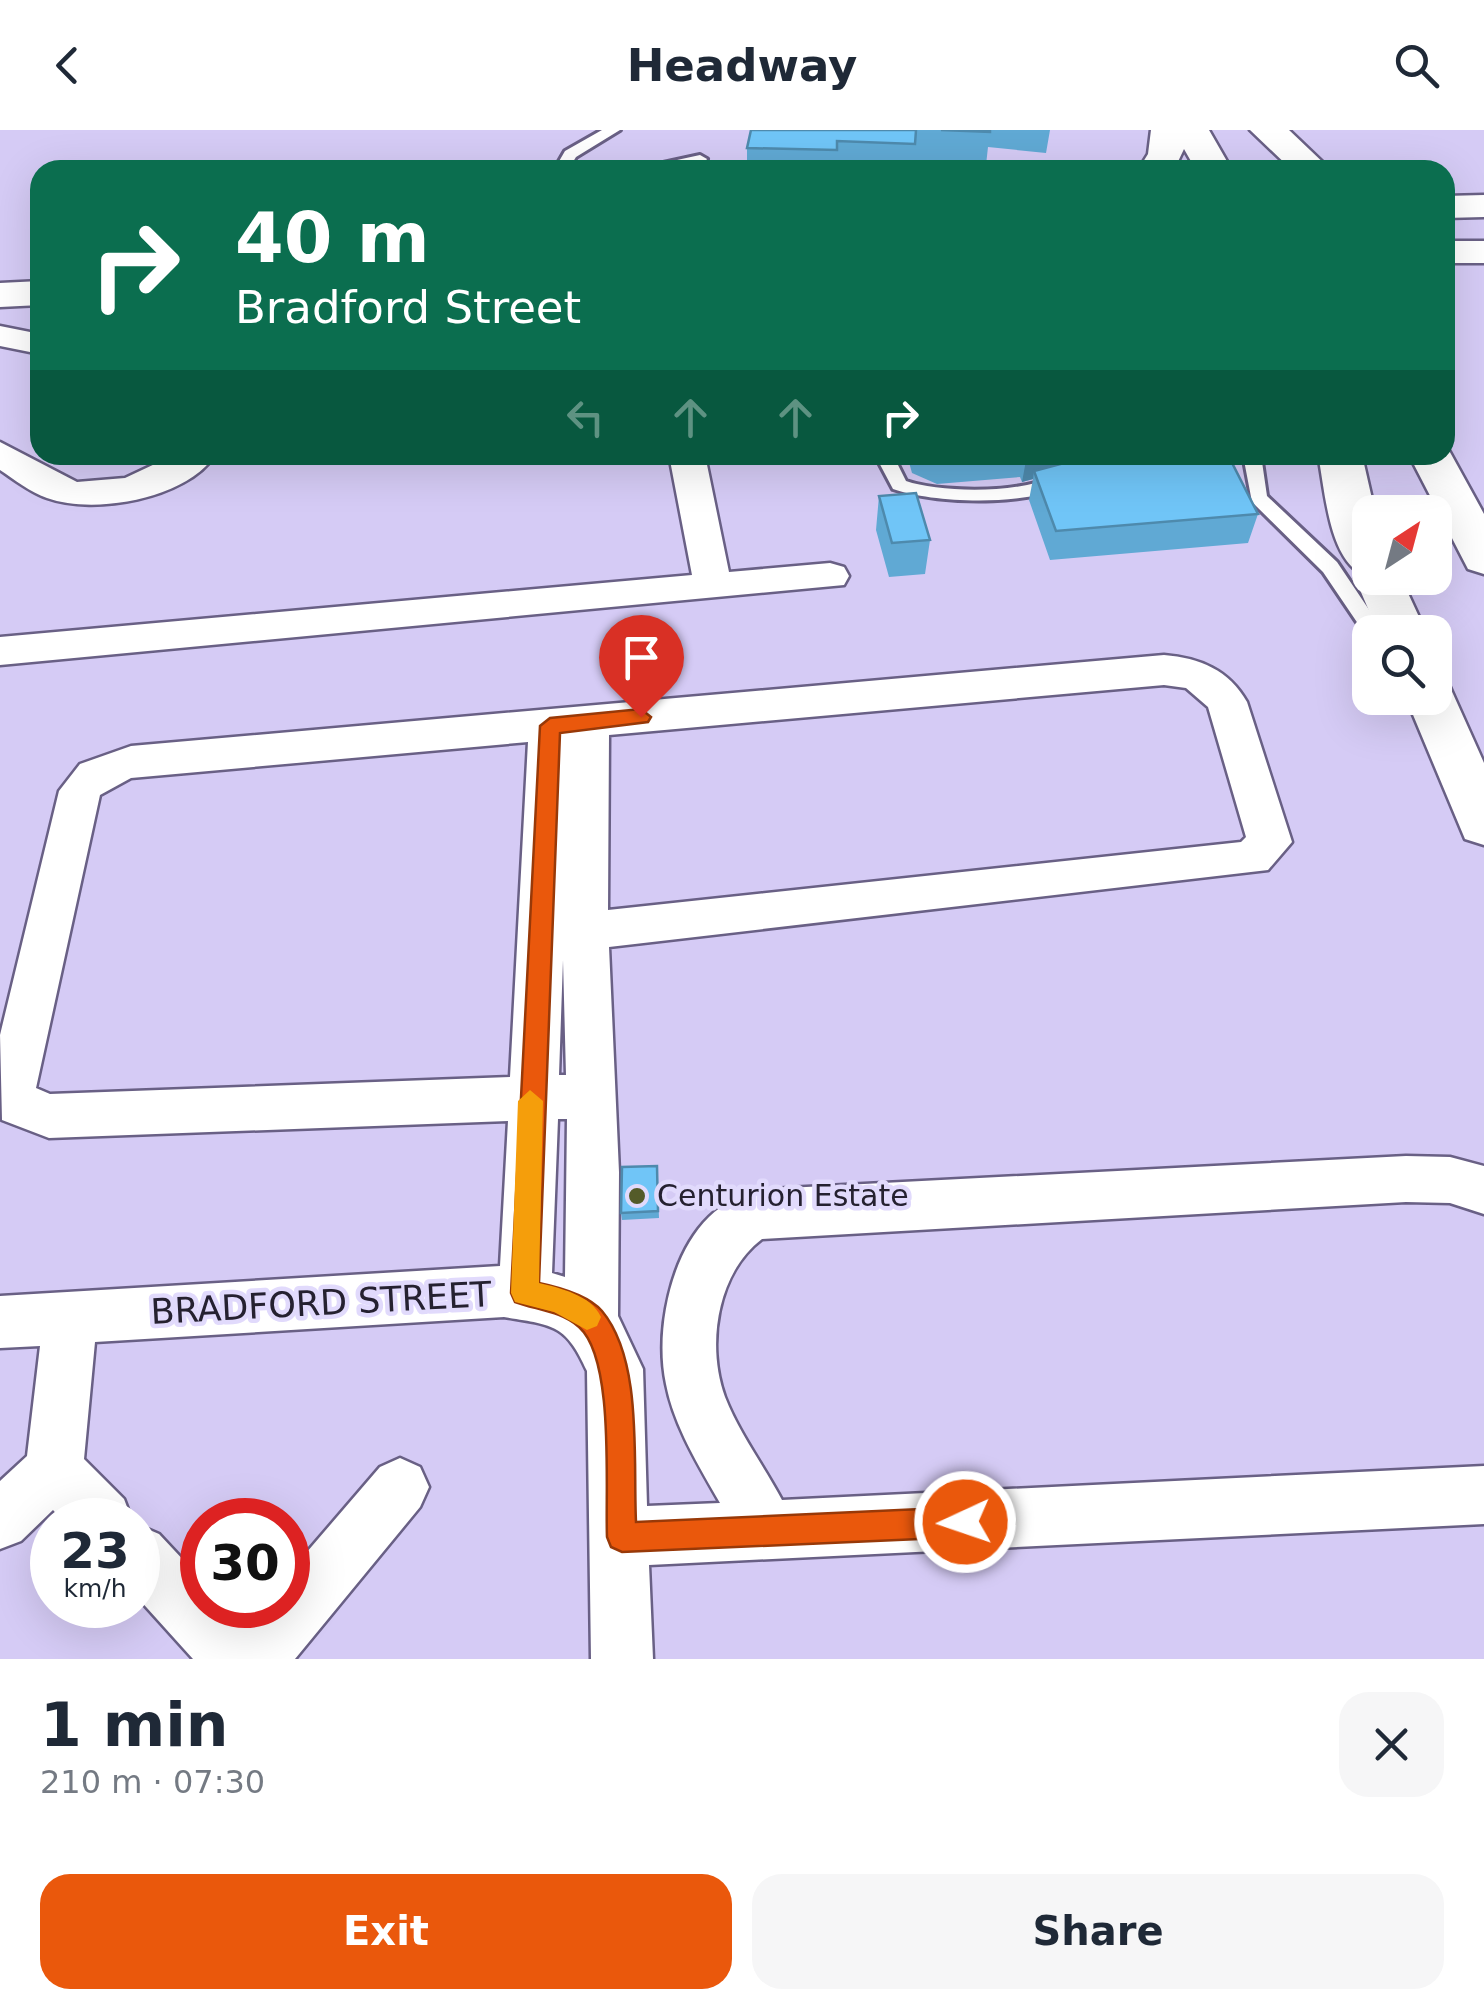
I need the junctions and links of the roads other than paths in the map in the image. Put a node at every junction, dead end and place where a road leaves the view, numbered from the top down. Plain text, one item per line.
1 (613, 130) edge
2 (1170, 130) edge
3 (1191, 130) edge
4 (1258, 130) edge
5 (1268, 130) edge
6 (700, 159) dead end
7 (564, 160) edge
8 (694, 160) edge
9 (1162, 160) edge
10 (1208, 160) edge
11 (1271, 160) edge
12 (1302, 160) edge
13 (1484, 206) edge
14 (1455, 207) edge
15 (30, 293) edge
16 (0, 296) edge
17 (30, 332) edge
18 (0, 335) edge
19 (30, 342) edge
20 (185, 465) edge
21 (689, 465) edge
22 (889, 465) edge
23 (1087, 465) edge
24 (1253, 465) edge
25 (1313, 465) edge
26 (1343, 465) edge
27 (1436, 465) edge
28 (15, 467) edge
29 (1232, 476) edge
30 (1258, 498) junction
31 (1352, 501) edge
32 (1352, 526) edge
33 (1484, 558) edge
34 (830, 576) dead end
35 (713, 586) junction
36 (1362, 615) edge
37 (0, 652) edge
38 (1438, 715) edge
39 (569, 724) junction
40 (1484, 824) edge
41 (585, 931) junction
42 (539, 932) junction
43 (530, 1095) junction
44 (591, 1096) junction
45 (1484, 1190) edge
46 (525, 1293) junction
47 (71, 1318) junction
48 (591, 1319) junction
49 (0, 1322) edge
50 (54, 1470) junction
51 (400, 1487) dead end
52 (1484, 1495) edge
53 (81, 1498) edge
54 (0, 1520) edge
55 (768, 1532) junction
56 (622, 1537) junction
57 (160, 1579) edge
58 (235, 1659) edge
59 (256, 1659) edge
60 (622, 1659) edge

1 - 7 lane
2 - 9 main road
3 - 10 main road
4 - 11 main road
5 - 12 main road
6 - 8 lane
13 - 14 main road
15 - 16 main road
17 - 18 main road
18 - 19 street
20 - 28 street
21 - 35 street
22 - 23 lane
24 - 30 lane
25 - 32 main road
26 - 31 main road
27 - 33 main road
29 - 30 lane
30 - 36 lane
34 - 35 street
35 - 37 street
38 - 40 main road
39 - 41 street
39 - 41 street
39 - 42 street
39 - 43 street
41 - 42 street
41 - 44 street
42 - 43 street
43 - 44 street
43 - 46 street
44 - 48 street
45 - 55 street
46 - 47 street, BRADFORD STREET
46 - 48 street, BRADFORD STREET
47 - 49 street, BRADFORD STREET
47 - 50 street
48 - 56 street
50 - 53 street
50 - 54 street
51 - 59 street
52 - 55 street
55 - 56 street
56 - 60 street
57 - 58 street

